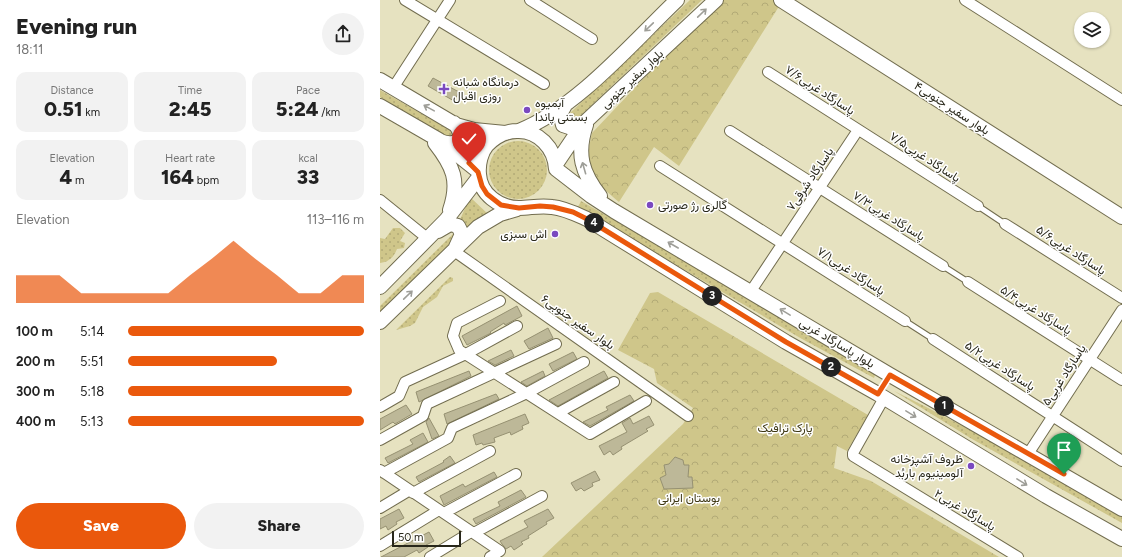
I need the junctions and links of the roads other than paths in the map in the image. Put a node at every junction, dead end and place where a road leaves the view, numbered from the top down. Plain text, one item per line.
1 (405, 0) edge
2 (450, 0) edge
3 (530, 0) edge
4 (677, 0) edge
5 (716, 0) edge
6 (781, 0) edge
7 (965, 0) edge
8 (437, 20) junction
9 (592, 38) dead end
10 (768, 72) dead end
11 (380, 80) edge
12 (544, 84) dead end
13 (393, 88) junction
14 (1122, 100) edge
15 (565, 105) junction
16 (380, 106) edge
17 (587, 120) junction
18 (454, 123) junction
19 (858, 130) junction
20 (519, 131) junction
21 (730, 131) dead end
22 (504, 133) junction
23 (433, 137) junction
24 (660, 166) dead end
25 (556, 167) junction
26 (479, 174) junction
27 (820, 188) junction
28 (380, 200) edge
29 (978, 206) joint
30 (525, 208) junction
31 (614, 211) junction
32 (448, 216) junction
33 (1122, 217) edge
34 (1005, 224) joint
35 (427, 238) junction
36 (783, 243) junction
37 (454, 251) junction
38 (943, 266) joint
39 (968, 282) joint
40 (380, 287) edge
41 (751, 292) junction
42 (1122, 298) edge
43 (500, 302) dead end
44 (1122, 310) edge
45 (905, 321) joint
46 (380, 322) edge
47 (517, 326) dead end
48 (933, 338) joint
49 (556, 344) dead end
50 (466, 354) junction
51 (1090, 359) junction
52 (584, 362) dead end
53 (496, 373) junction
54 (890, 375) junction
55 (1122, 380) edge
56 (614, 382) dead end
57 (528, 393) junction
58 (881, 396) junction
59 (646, 401) dead end
60 (380, 407) edge
61 (558, 413) junction
62 (688, 416) dead end
63 (1054, 416) junction
64 (380, 440) edge
65 (490, 451) dead end
66 (1028, 454) junction
67 (1122, 461) edge
68 (382, 472) edge
69 (516, 474) dead end
70 (411, 491) junction
71 (542, 496) dead end
72 (380, 508) edge
73 (1122, 509) edge
74 (442, 512) junction
75 (473, 532) junction
76 (1122, 539) edge
77 (380, 546) edge
78 (430, 557) edge
79 (490, 557) edge
80 (1018, 557) edge

1 - 8 street
2 - 8 street
3 - 9 street
4 -> 15 main road, بلوار سفیر جنوبی
17 -> 5 main road, بلوار سفیر جنوبی
6 - 33 main road, بلوار سفیر جنوبی۴
7 - 14 street
8 - 12 street
8 - 13 street
10 - 19 street, پاسارگاد غربی۷/۶
11 - 13 main road
18 -> 13 main road
15 - 17 main road
15 - 20 main road, بلوار سفیر جنوبی
16 - 23 main road
17 - 25 main road, بلوار سفیر جنوبی
31 -> 17 main road
18 - 22 main road
18 - 23 main road
19 - 27 street, پاسارگاد شرقی۷
19 - 29 street, پاسارگاد غربی۷/۵
20 - 22 main road
20 - 25 main road
21 - 27 street, پاسارگاد غربی۷/۳
22 - 26 main road
23 - 26 main road
23 - 32 main road
24 - 36 street, پاسارگاد غربی۷/۱
25 - 31 main road, بلوار پاسارگاد غربی
26 - 30 main road
26 - 32 main road
27 - 36 street, پاسارگاد شرقی۷
27 - 38 street, پاسارگاد غربی۷/۳
28 - 35 street
29 - 34 lane
30 - 37 main road
30 - 58 main road, بلوار پاسارگاد غربی
41 -> 31 main road, بلوار پاسارگاد غربی
32 - 35 main road
34 - 42 street, پاسارگاد غربی۵/۶
35 - 37 main road
35 - 40 main road
36 - 41 street, پاسارگاد شرقی۷
36 - 45 street, پاسارگاد غربی۷/۱
46 -> 37 main road
37 - 62 street, بلوار سفیر جنوبی۶
38 - 39 lane
39 - 51 street, پاسارگاد غربی۵/۴
54 -> 41 main road, بلوار پاسارگاد غربی
43 - 50 street
44 - 51 street, پاسارگاد غربی۵
45 - 48 lane
47 - 50 street
48 - 63 street, پاسارگاد غربی۵/۲
49 - 53 street
50 - 53 street
50 - 60 street
51 - 55 street, پاسارگاد غربی۵/۴
51 - 63 street, پاسارگاد غربی۵
52 - 57 street
53 - 57 street
53 - 64 street
54 - 58 main road
54 - 66 main road, بلوار پاسارگاد غربی
56 - 61 street
57 - 61 street
57 - 68 street
58 -> 76 main road, بلوار پاسارگاد غربی
58 - 80 street, پاسارگاد غربی۲
59 - 61 street
63 - 66 street, پاسارگاد غربی۵
63 - 67 street, پاسارگاد غربی۵/۲
65 - 70 street
66 - 73 main road, بلوار پاسارگاد غربی
68 - 70 street
69 - 74 street
70 - 72 street
70 - 74 street
71 - 75 street
74 - 75 street
74 - 77 street
75 - 78 street
75 - 79 street

